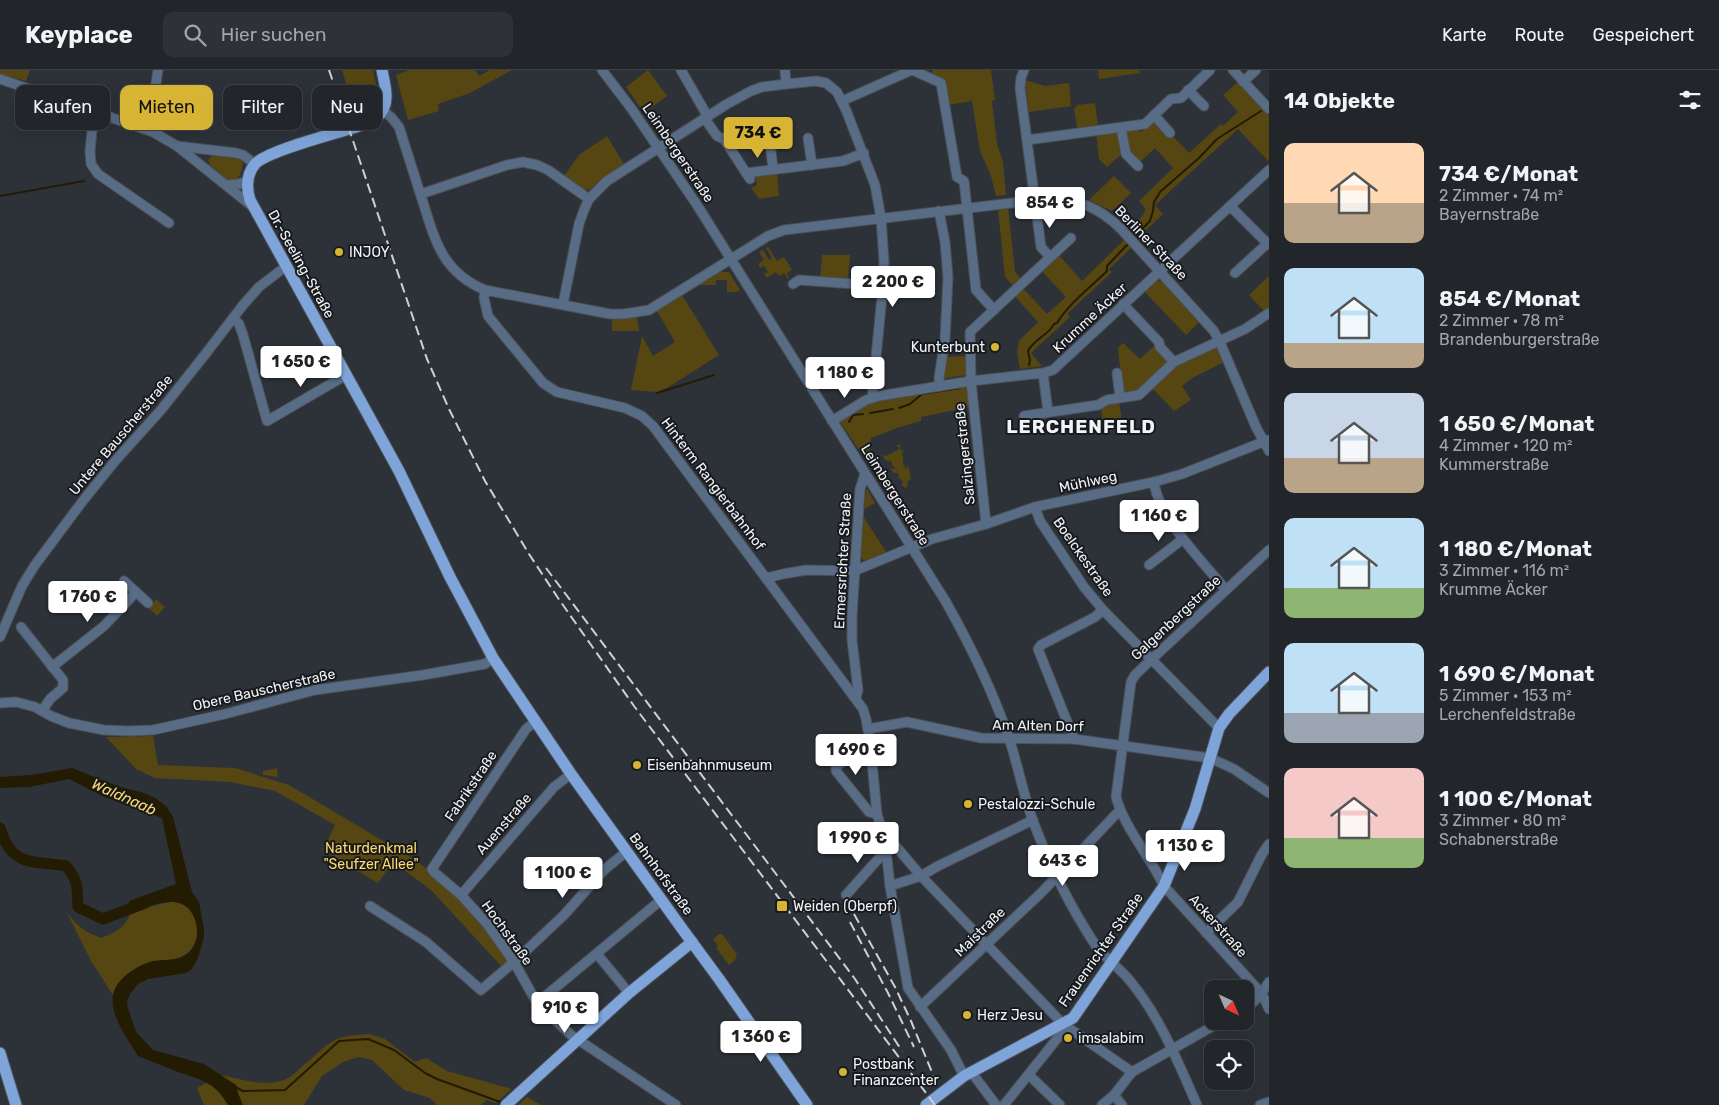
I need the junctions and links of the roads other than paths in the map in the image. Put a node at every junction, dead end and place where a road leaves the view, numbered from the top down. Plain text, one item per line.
1 (158, 70) edge
2 (382, 70) edge
3 (602, 70) edge
4 (681, 70) edge
5 (785, 70) edge
6 (912, 70) edge
7 (1024, 70) edge
8 (1210, 70) edge
9 (1233, 70) edge
10 (1256, 70) edge
11 (0, 79) edge
12 (1243, 82) junction
13 (786, 84) junction
14 (18, 85) edge
15 (156, 85) edge
16 (1188, 90) junction
17 (842, 101) junction
18 (1204, 106) dead end
19 (1269, 109) edge
20 (383, 111) junction
21 (1154, 115) junction
22 (707, 118) junction
23 (1121, 128) junction
24 (92, 130) edge
25 (149, 130) edge
26 (1170, 133) dead end
27 (808, 138) dead end
28 (1027, 140) junction
29 (770, 143) dead end
30 (177, 146) junction
31 (659, 148) junction
32 (864, 154) junction
33 (255, 164) junction
34 (812, 165) junction
35 (1138, 166) dead end
36 (774, 169) junction
37 (1269, 170) edge
38 (247, 182) junction
39 (227, 185) junction
40 (421, 194) junction
41 (589, 199) junction
42 (1035, 200) junction
43 (1230, 206) junction
44 (253, 207) junction
45 (967, 208) junction
46 (939, 211) junction
47 (881, 218) junction
48 (169, 223) dead end
49 (1071, 238) dead end
50 (1268, 244) edge
51 (1050, 258) junction
52 (731, 259) junction
53 (285, 267) junction
54 (1160, 270) junction
55 (1235, 273) dead end
56 (793, 284) dead end
57 (883, 286) junction
58 (486, 290) junction
59 (563, 304) junction
60 (1124, 304) junction
61 (994, 310) junction
62 (1269, 313) edge
63 (233, 318) junction
64 (1219, 340) junction
65 (1174, 362) junction
66 (1043, 373) junction
67 (1117, 373) dead end
68 (346, 375) junction
69 (972, 382) junction
70 (940, 386) junction
71 (1120, 397) junction
72 (872, 398) junction
73 (1048, 412) junction
74 (1024, 416) dead end
75 (832, 421) junction
76 (1266, 440) edge
77 (1269, 451) edge
78 (865, 474) junction
79 (1154, 482) junction
80 (1035, 506) junction
81 (986, 524) junction
82 (1183, 539) junction
83 (912, 547) junction
84 (1269, 550) edge
85 (1149, 565) dead end
86 (854, 571) junction
87 (766, 578) junction
88 (124, 581) dead end
89 (1226, 590) junction
90 (136, 592) junction
91 (148, 603) dead end
92 (1103, 610) junction
93 (21, 627) dead end
94 (0, 637) edge
95 (493, 658) junction
96 (1152, 659) junction
97 (52, 667) junction
98 (1269, 672) edge
99 (856, 698) junction
100 (0, 703) edge
101 (42, 711) junction
102 (535, 722) junction
103 (1219, 728) junction
104 (868, 729) junction
105 (1074, 739) junction
106 (1009, 740) junction
107 (870, 742) junction
108 (1124, 745) junction
109 (1210, 758) junction
110 (571, 774) junction
111 (1269, 793) edge
112 (1120, 810) junction
113 (877, 814) junction
114 (1033, 820) junction
115 (885, 840) junction
116 (1269, 844) edge
117 (626, 852) junction
118 (886, 853) junction
119 (432, 869) joint
120 (921, 876) junction
121 (1057, 877) junction
122 (890, 886) junction
123 (1164, 886) junction
124 (461, 895) junction
125 (846, 895) dead end
126 (661, 900) junction
127 (370, 906) dead end
128 (1206, 933) junction
129 (692, 942) junction
130 (986, 945) junction
131 (598, 954) junction
132 (514, 962) junction
133 (1112, 962) junction
134 (1269, 982) edge
135 (629, 993) junction
136 (1262, 994) junction
137 (1254, 1002) edge
138 (537, 1003) junction
139 (920, 1008) junction
140 (1269, 1009) edge
141 (1063, 1024) junction
142 (1207, 1030) edge
143 (578, 1039) junction
144 (1173, 1050) junction
145 (0, 1053) edge
146 (1132, 1072) junction
147 (1029, 1075) junction
148 (970, 1076) junction
149 (1114, 1096) junction
150 (1269, 1102) edge
151 (16, 1105) edge
152 (506, 1105) edge
153 (676, 1105) edge
154 (807, 1105) edge
155 (926, 1105) edge
156 (996, 1105) edge
157 (1004, 1105) edge
158 (1060, 1105) edge
159 (1102, 1105) edge
160 (1122, 1105) edge
161 (1197, 1105) edge
162 (1260, 1105) edge

1 - 15 street
2 - 20 main road
3 - 31 street, Leimbergerstraße
4 - 22 street
5 - 13 street
6 - 17 street
6 - 45 street
7 - 28 street
8 - 16 street
9 - 12 street
10 - 12 street
11 - 14 street
12 - 19 street
13 - 17 street
13 - 22 street
16 - 18 street
16 - 21 street
17 - 32 street
20 - 33 main road
20 - 40 street, Berliner Straße
21 - 23 street
21 - 26 street
22 - 31 street
22 - 36 street
23 - 28 street
23 - 35 street
24 - 48 street
25 - 30 street
27 - 34 street
28 - 42 street
29 - 36 street
30 - 33 street
30 - 39 street
31 - 41 street
31 - 52 street, Leimbergerstraße
32 - 34 street
32 - 47 street
33 - 38 main road
34 - 36 street
37 - 43 street, Krumme Äcker
38 - 39 street
38 - 44 main road, Dr.-Seeling-Straße
39 - 44 street
40 - 41 street
40 - 58 street, Berliner Straße
41 - 59 street
42 - 45 street, Berliner Straße
42 - 51 street
42 - 54 street, Berliner Straße
43 - 50 street
43 - 54 street, Krumme Äcker
44 - 53 main road, Dr.-Seeling-Straße
45 - 46 street, Berliner Straße
45 - 61 street
46 - 47 street, Berliner Straße
46 - 70 street
47 - 52 street, Berliner Straße
47 - 57 street
49 - 51 street, Salzingerstraße
50 - 55 street
51 - 61 street, Salzingerstraße
52 - 59 street, Berliner Straße
52 - 75 street, Leimbergerstraße
53 - 63 street, Untere Bauscherstraße
53 - 68 main road, Dr.-Seeling-Straße
54 - 60 street, Krumme Äcker
54 - 64 street, Berliner Straße
56 - 57 street
57 - 72 street
58 - 59 street, Berliner Straße
58 - 87 street, Hinterm Rangierbahnhof
60 - 65 street
60 - 66 street, Krumme Äcker
61 - 69 street, Salzingerstraße
62 - 64 street
63 - 68 street
63 - 94 street, Untere Bauscherstraße
64 - 65 street
64 - 76 street, Berliner Straße
65 - 71 street
66 - 69 street, Krumme Äcker
66 - 73 street
67 - 71 street
68 - 95 main road, Dr.-Seeling-Straße
69 - 70 street, Krumme Äcker
69 - 81 street, Salzingerstraße
70 - 72 street, Krumme Äcker
71 - 73 street
72 - 75 street, Krumme Äcker
73 - 74 street
75 - 78 street, Leimbergerstraße
76 - 77 street, Berliner Straße
76 - 79 street, Mühlweg
78 - 83 street, Leimbergerstraße
78 - 86 street, Ermersrichter Straße
79 - 80 street, Mühlweg
79 - 82 street
80 - 81 street, Mühlweg
80 - 92 street, Boelckestraße
81 - 83 street, Mühlweg
82 - 85 street
82 - 89 street
83 - 86 street, Mühlweg
83 - 106 street, Leimbergerstraße
84 - 89 street, Galgenbergstraße
86 - 87 street
86 - 99 street, Ermersrichter Straße
87 - 99 street, Hinterm Rangierbahnhof
88 - 90 street
89 - 96 street, Galgenbergstraße
90 - 91 street
90 - 97 street
92 - 96 street, Boelckestraße
92 - 105 street
93 - 97 street
95 - 101 street, Obere Bauscherstraße
95 - 102 main road, Bahnhofstraße
96 - 103 street, Boelckestraße
96 - 108 street, Galgenbergstraße
97 - 101 street
98 - 103 main road, Frauenrichter Straße
99 - 104 street, Ermersrichter Straße
100 - 101 street, Obere Bauscherstraße
102 - 110 main road, Bahnhofstraße
102 - 119 street, Fabrikstraße
103 - 109 main road, Frauenrichter Straße
104 - 106 street, Am Alten Dorf
104 - 107 street, Ermersrichter Straße
105 - 106 street, Am Alten Dorf
105 - 108 street, Am Alten Dorf
106 - 114 street, Leimbergerstraße
107 - 113 street, Ermersrichter Straße
107 - 113 street
108 - 109 street, Am Alten Dorf
108 - 112 street, Galgenbergstraße
109 - 111 street, Am Alten Dorf
109 - 123 main road, Frauenrichter Straße
110 - 117 main road, Bahnhofstraße
110 - 124 street, Auenstraße
112 - 121 street, Maistraße
112 - 123 street, Galgenbergstraße
113 - 115 street, Ermersrichter Straße
114 - 120 street
114 - 121 street, Leimbergerstraße
115 - 118 street, Ermersrichter Straße
115 - 120 street
116 - 128 street
117 - 126 main road, Bahnhofstraße
117 - 132 street
118 - 122 street, Ermersrichter Straße
118 - 125 street
119 - 124 street, Hochstraße
120 - 122 street
120 - 130 street
121 - 130 street, Maistraße
121 - 133 street, Leimbergerstraße
122 - 139 street, Ermersrichter Straße
123 - 128 street, Ackerstraße
123 - 133 main road, Frauenrichter Straße
124 - 132 street, Hochstraße
126 - 129 main road, Bahnhofstraße
126 - 131 street
127 - 132 street
128 - 136 street, Ackerstraße
129 - 135 main road
129 - 154 main road, Bahnhofstraße
130 - 139 street, Maistraße
130 - 141 street
131 - 135 street
131 - 138 street
132 - 138 street, Hochstraße
133 - 141 main road, Frauenrichter Straße
133 - 144 street, Leimbergerstraße
134 - 136 street
135 - 143 main road
136 - 137 street
136 - 140 street, Ackerstraße
138 - 143 street, Hochstraße
139 - 148 street, Ermersrichter Straße
141 - 146 street
141 - 147 street
141 - 148 main road, Frauenrichter Straße
142 - 144 street
143 - 152 main road
143 - 153 street, Hochstraße
144 - 146 street
144 - 161 street, Leimbergerstraße
145 - 151 main road
146 - 149 street
147 - 157 street
147 - 158 street
148 - 155 main road, Frauenrichter Straße
148 - 156 street, Ermersrichter Straße
149 - 159 street
149 - 160 street
150 - 162 street

